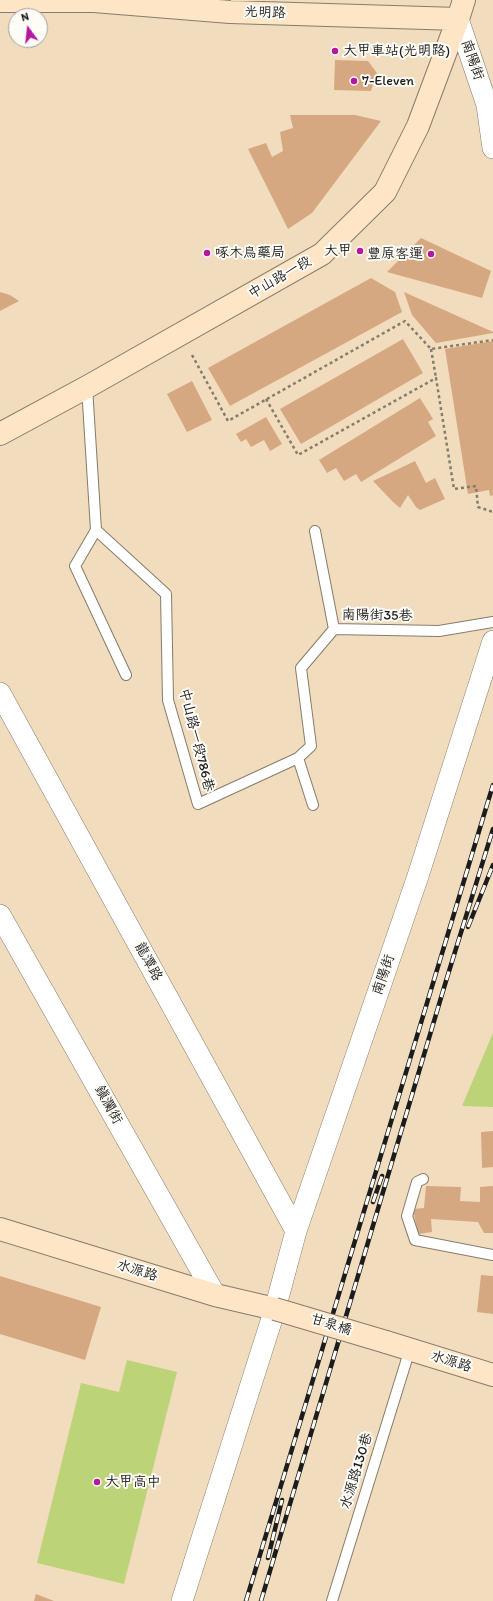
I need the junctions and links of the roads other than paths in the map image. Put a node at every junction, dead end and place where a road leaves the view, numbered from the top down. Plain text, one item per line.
1 (0, 1) edge
2 (230, 6) edge
3 (461, 10) edge
4 (493, 148) edge
5 (87, 387) junction
6 (0, 434) edge
7 (96, 530) junction
8 (315, 531) dead end
9 (493, 622) edge
10 (334, 629) junction
11 (493, 641) edge
12 (126, 675) dead end
13 (0, 693) edge
14 (298, 758) junction
15 (313, 805) dead end
16 (0, 915) edge
17 (422, 1179) dead end
18 (0, 1229) edge
19 (296, 1231) junction
20 (493, 1255) edge
21 (215, 1295) junction
22 (276, 1309) junction
23 (386, 1342) joint
24 (410, 1349) junction
25 (493, 1375) edge
26 (182, 1601) edge
27 (332, 1601) edge

1 - 2 main road, 光明路
2 - 3 main road, 光明路
3 - 4 street, 南陽街
3 - 5 main road, 中山路一段
5 - 6 main road, 中山路一段
5 - 7 lane
7 - 12 lane
7 - 14 lane, 中山路一段786巷
8 - 10 lane, 南陽街35巷
9 - 10 lane, 南陽街35巷
10 - 14 lane
11 - 19 street, 南陽街
13 - 19 street, 龍潭路
14 - 15 lane
16 - 21 street, 鎮瀾街
17 - 20 lane
18 - 21 main road, 水源路
19 - 22 street, 南陽街
21 - 22 main road, 水源路
22 - 23 main road, 甘泉橋, bridge
22 - 26 street, 南陽街
23 - 24 main road, 水源路
24 - 25 main road, 水源路
24 - 27 lane, 水源路130巷

